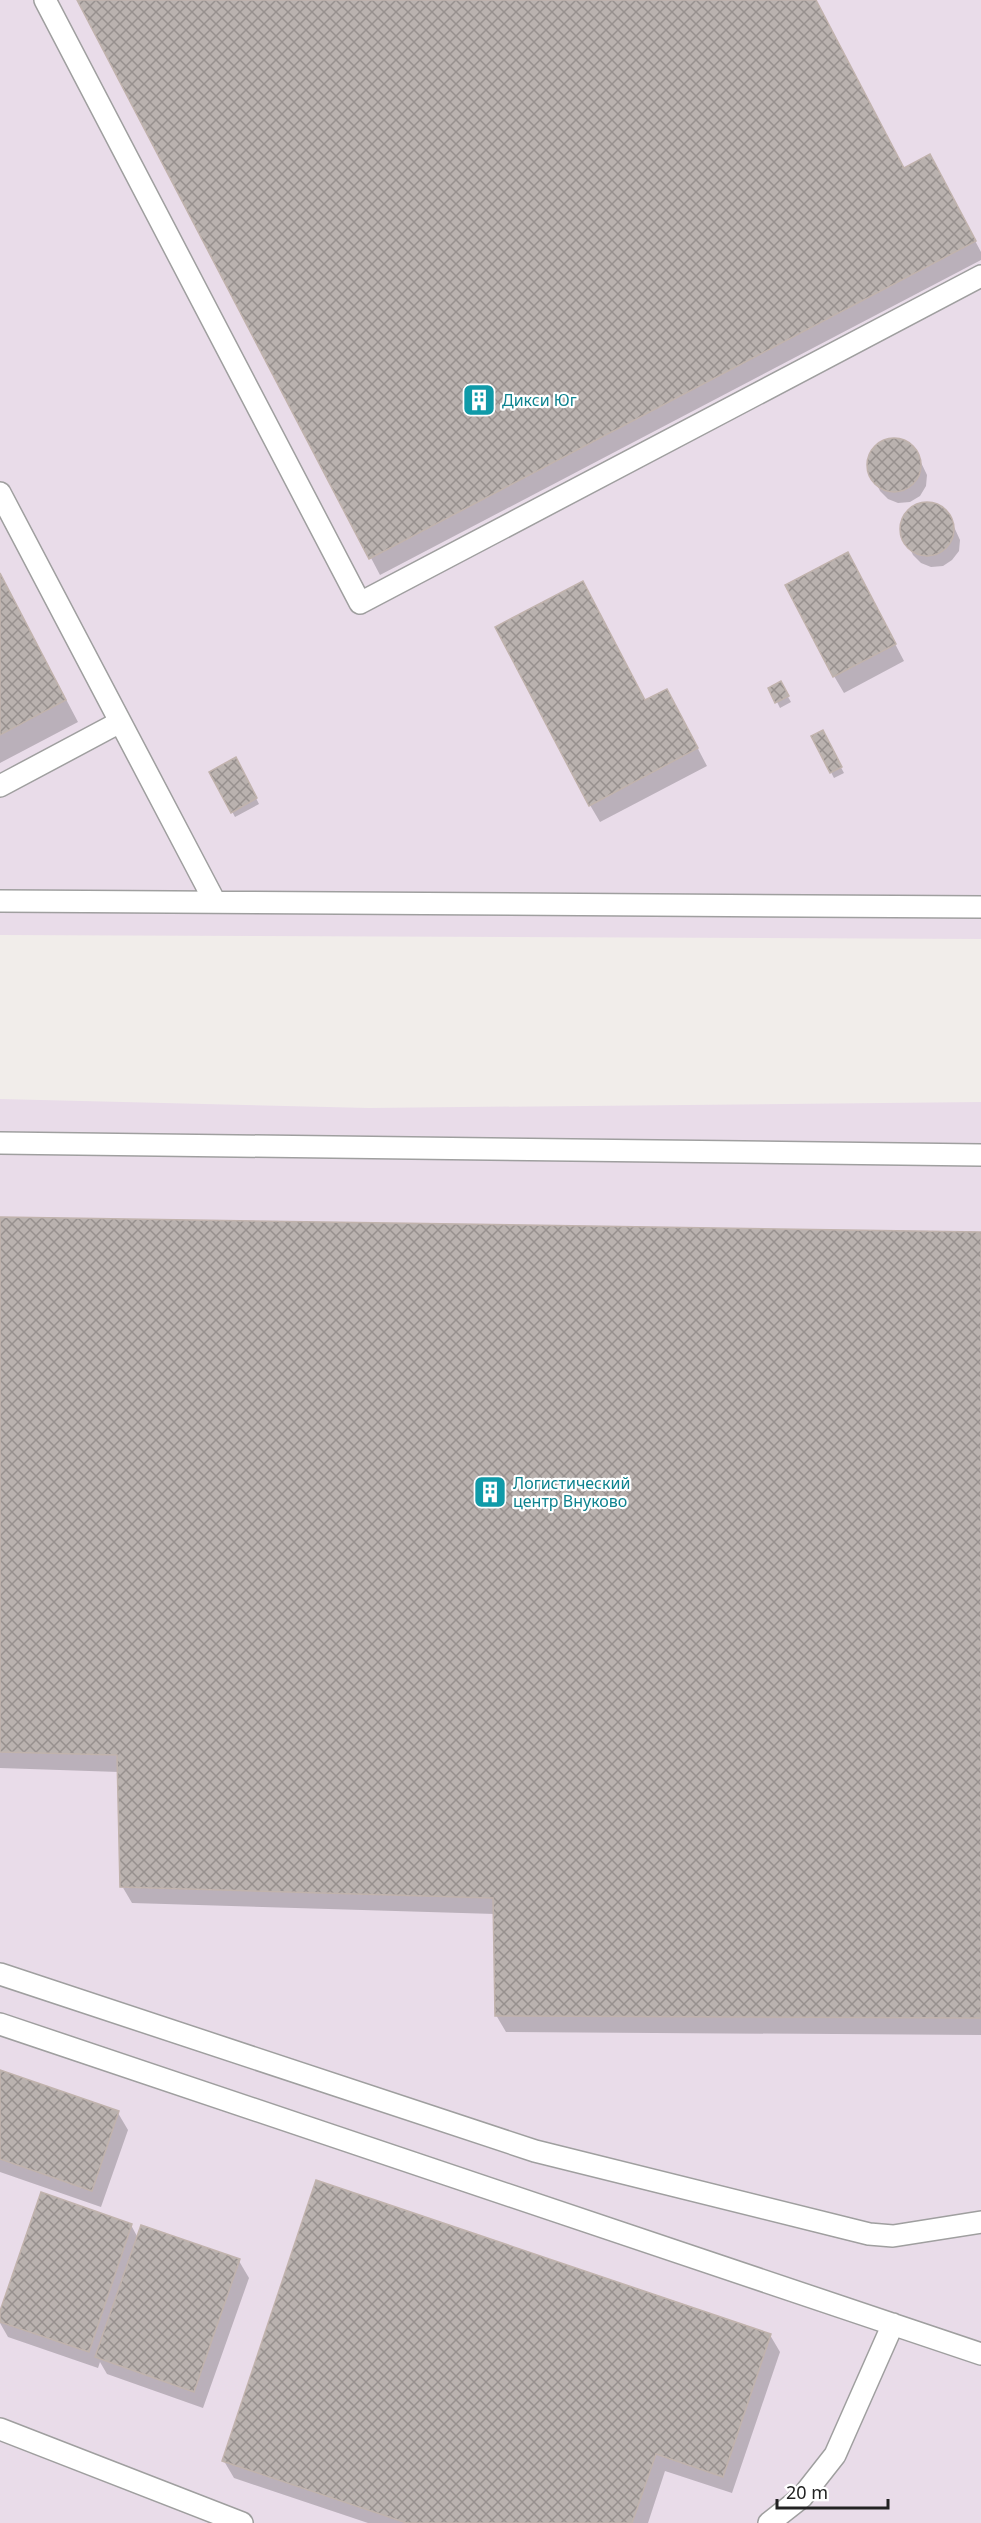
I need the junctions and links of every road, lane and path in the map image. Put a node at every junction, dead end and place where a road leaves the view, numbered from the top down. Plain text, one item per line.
1 (45, 0) edge
2 (981, 276) edge
3 (0, 493) edge
4 (120, 722) junction
5 (0, 786) edge
6 (0, 901) edge
7 (215, 903) junction
8 (981, 907) edge
9 (0, 1143) edge
10 (981, 1155) edge
11 (0, 1974) edge
12 (0, 2024) edge
13 (981, 2222) edge
14 (893, 2324) junction
15 (981, 2354) edge
16 (0, 2429) edge
17 (242, 2523) edge
18 (769, 2523) edge

1 - 2 lane
3 - 4 lane
4 - 5 lane
4 - 7 lane
6 - 7 lane
7 - 8 lane
9 - 10 lane
11 - 13 lane
12 - 14 lane
14 - 15 lane
14 - 18 lane
16 - 17 lane

